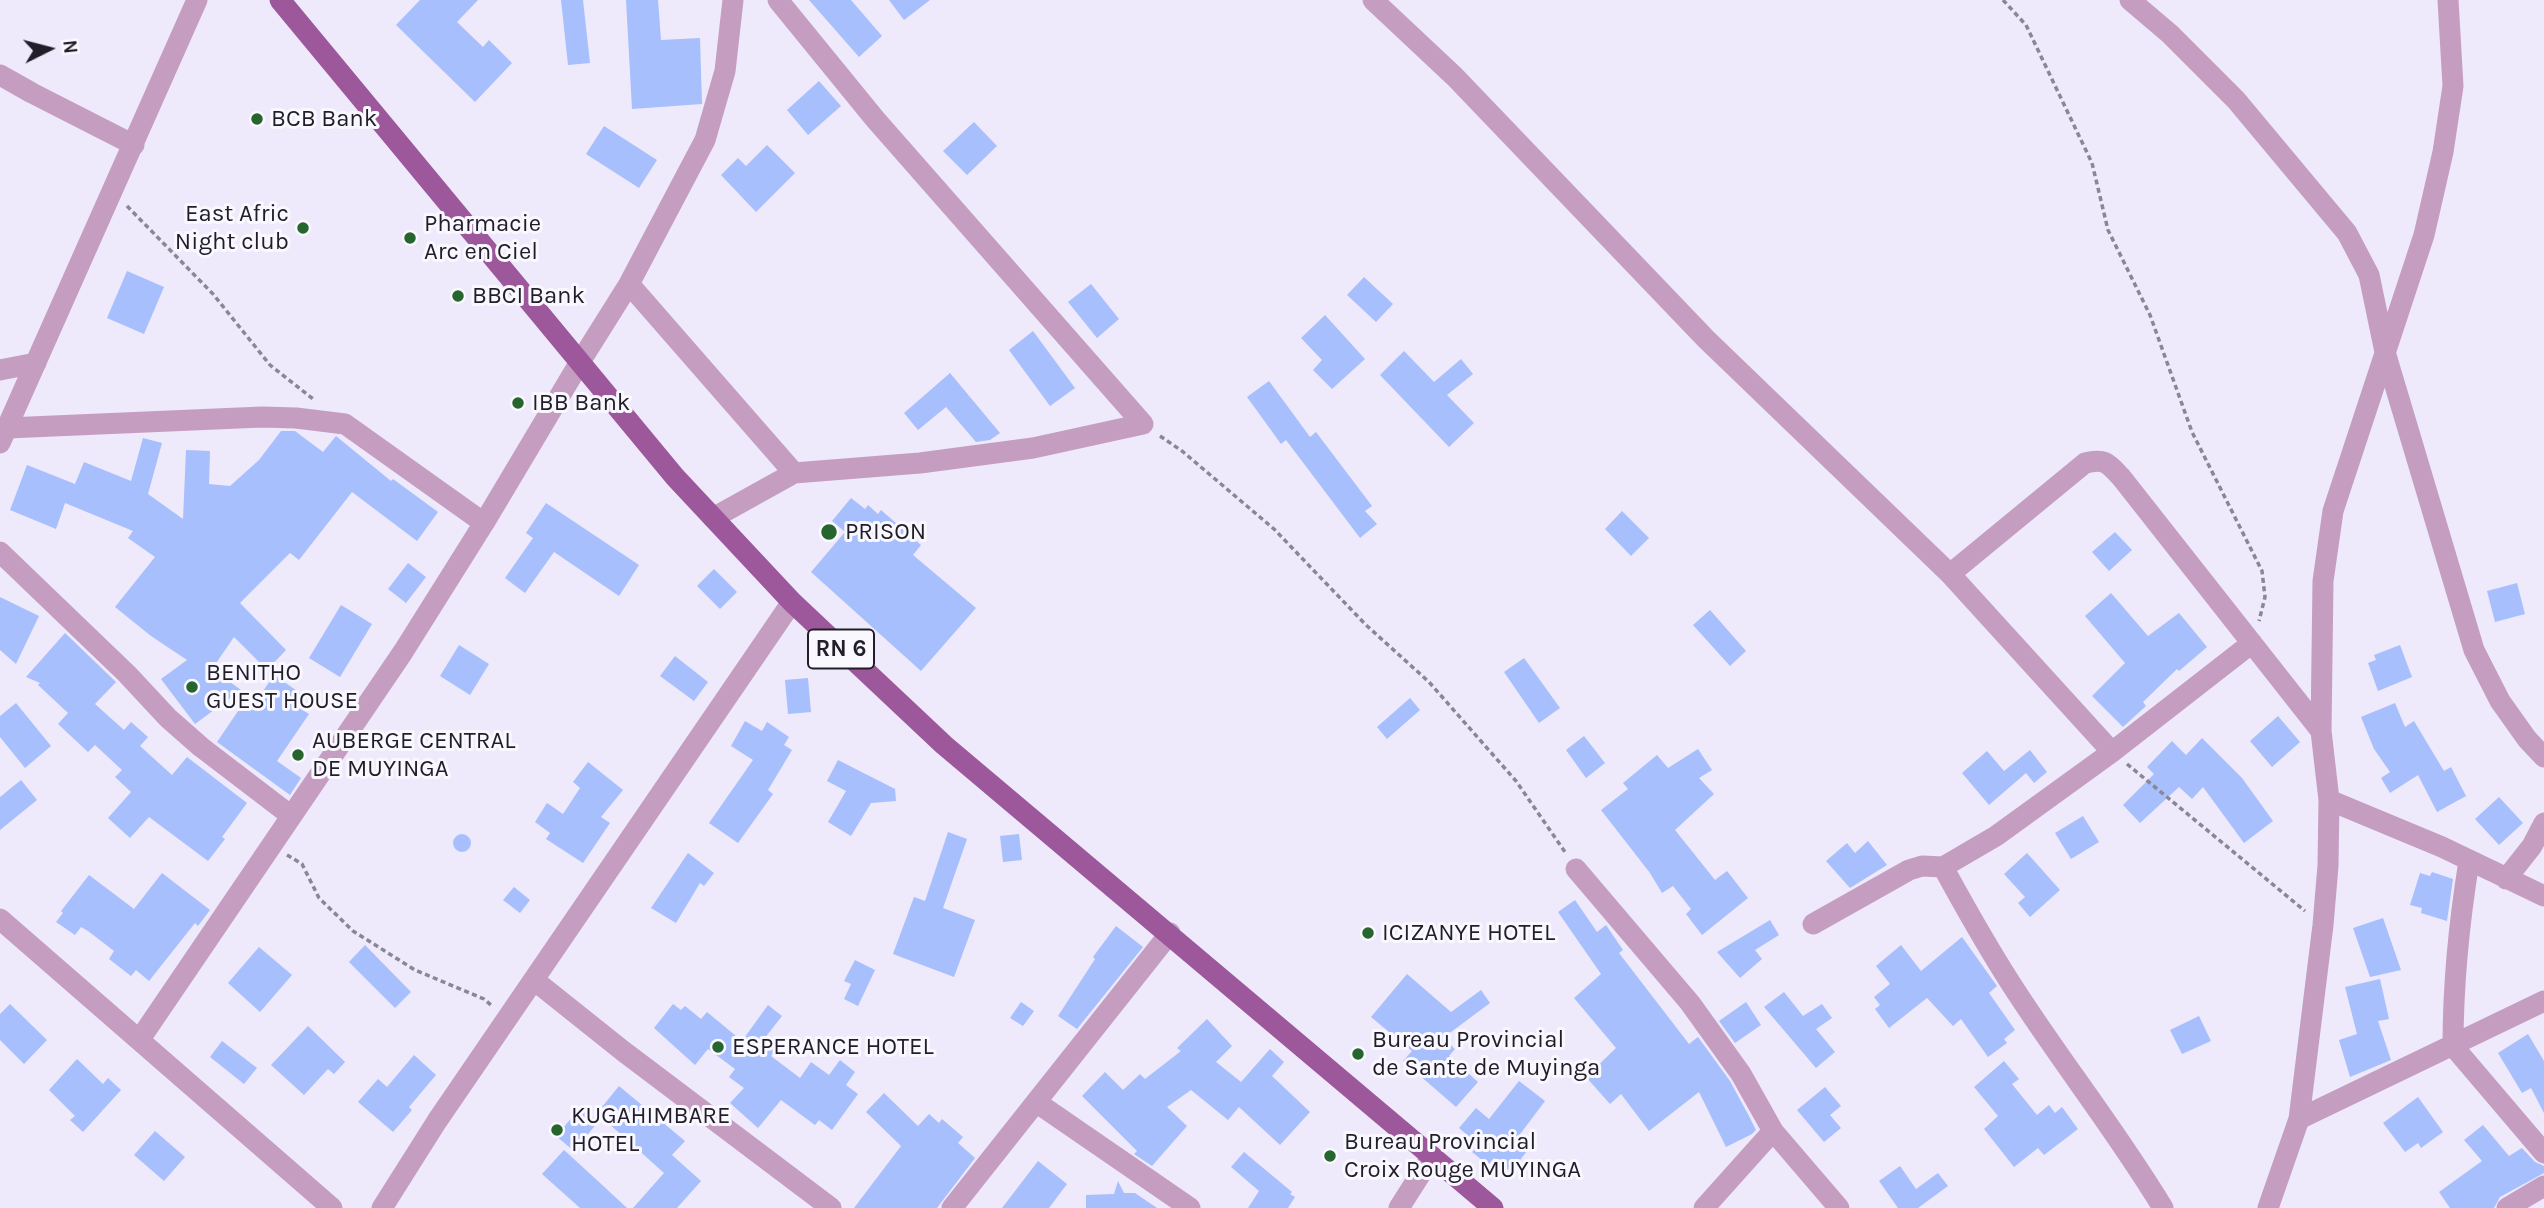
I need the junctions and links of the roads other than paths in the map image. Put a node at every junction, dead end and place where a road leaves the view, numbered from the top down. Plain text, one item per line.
1 (197, 0) edge
2 (280, 0) edge
3 (733, 0) edge
4 (778, 0) edge
5 (1373, 0) edge
6 (2130, 0) edge
7 (2448, 0) edge
8 (0, 75) edge
9 (134, 145) junction
10 (629, 284) junction
11 (2385, 352) junction
12 (580, 362) junction
13 (36, 363) junction
14 (0, 370) edge
15 (3, 435) edge
16 (794, 473) junction
17 (713, 518) junction
18 (484, 523) junction
19 (0, 552) edge
20 (1950, 574) junction
21 (792, 602) junction
22 (2252, 643) junction
23 (2321, 731) junction
24 (2112, 752) junction
25 (2544, 757) edge
26 (2329, 800) junction
27 (290, 815) junction
28 (2544, 823) edge
29 (2469, 861) junction
30 (1943, 867) junction
31 (1576, 869) road end
32 (2507, 879) junction
33 (2544, 896) edge
34 (0, 919) edge
35 (1813, 924) dead end
36 (1170, 933) junction
37 (534, 980) junction
38 (2544, 1001) edge
39 (140, 1039) junction
40 (2453, 1046) junction
41 (1036, 1102) junction
42 (2299, 1119) junction
43 (1773, 1131) junction
44 (2544, 1153) edge
45 (1432, 1156) junction
46 (2544, 1186) edge
47 (332, 1208) edge
48 (382, 1208) edge
49 (831, 1208) edge
50 (952, 1208) edge
51 (1190, 1208) edge
52 (1399, 1208) edge
53 (1493, 1208) edge
54 (1704, 1208) edge
55 (1839, 1208) edge
56 (2163, 1208) edge
57 (2268, 1208) edge
58 (2507, 1208) edge

1 - 9 street
2 - 12 main road, RN 6
3 - 10 street
4 - 16 street
5 - 20 street
6 - 11 street
7 - 11 street
8 - 9 street
9 - 13 street
10 - 12 street
10 - 16 street
11 - 23 street
11 - 25 street
12 - 17 main road, RN 6
12 - 18 street
13 - 14 street
13 - 15 street
15 - 18 street
16 - 17 street
17 - 21 main road, RN 6
18 - 27 street
19 - 27 street
20 - 22 street
20 - 24 street
21 - 36 main road, RN 6
21 - 37 street
22 - 23 street
22 - 24 street
23 - 26 street
24 - 30 street
26 - 29 street
26 - 42 street
27 - 39 street
28 - 32 street
29 - 32 street
29 - 40 street
30 - 35 street
30 - 56 street
31 - 43 street
32 - 33 street
34 - 39 street
36 - 41 street
36 - 45 main road, RN 6
37 - 48 street
37 - 49 street
38 - 40 street
39 - 47 street
40 - 42 street
40 - 44 street
41 - 50 street
41 - 51 street
42 - 57 street
43 - 54 street
43 - 55 street
45 - 52 street
45 - 53 main road, RN 6
46 - 58 street

